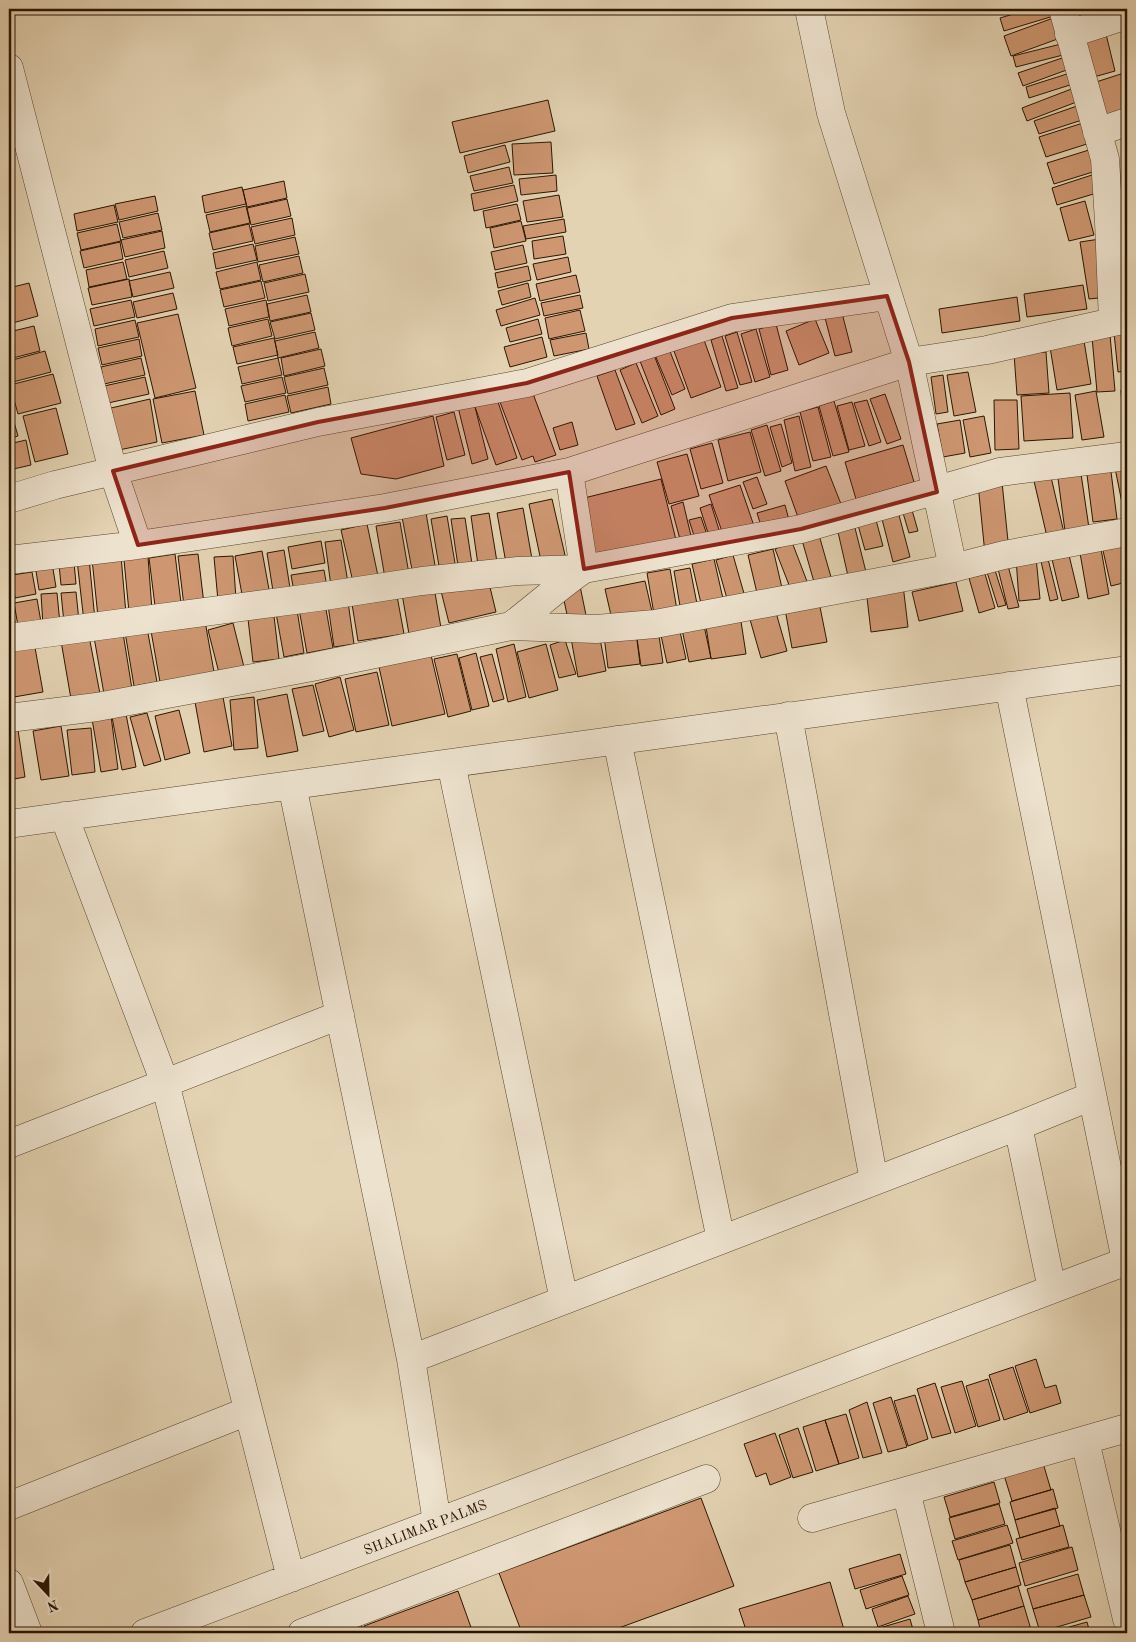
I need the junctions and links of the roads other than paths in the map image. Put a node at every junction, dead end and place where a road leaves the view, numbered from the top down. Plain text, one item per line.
1 (810, 9) edge
2 (1127, 15) edge
3 (1066, 21) edge
4 (9, 68) edge
5 (1127, 122) edge
6 (1097, 132) junction
7 (1118, 220) edge
8 (887, 296) junction
9 (1120, 321) edge
10 (909, 362) junction
11 (1127, 456) edge
12 (113, 471) junction
13 (569, 472) junction
14 (937, 492) junction
15 (9, 499) edge
16 (1127, 532) edge
17 (138, 545) junction
18 (9, 560) edge
19 (584, 568) junction
20 (953, 568) junction
21 (511, 626) junction
22 (9, 638) edge
23 (1127, 670) edge
24 (1009, 686) junction
25 (788, 716) junction
26 (9, 718) edge
27 (617, 740) junction
28 (452, 763) junction
29 (292, 785) junction
30 (64, 816) junction
31 (9, 824) edge
32 (340, 1015) junction
33 (165, 1083) junction
34 (1092, 1096) junction
35 (1018, 1126) junction
36 (11, 1137) edge
37 (874, 1181) junction
38 (721, 1240) junction
39 (1127, 1261) edge
40 (1052, 1290) junction
41 (564, 1300) junction
42 (411, 1359) junction
43 (248, 1411) junction
44 (1127, 1428) edge
45 (1085, 1441) junction
46 (706, 1479) dead end
47 (906, 1491) junction
48 (9, 1506) edge
49 (812, 1518) dead end
50 (437, 1522) junction
51 (291, 1578) junction
52 (9, 1583) edge
53 (1127, 1619) edge
54 (28, 1633) edge
55 (145, 1633) edge
56 (302, 1633) edge
57 (941, 1633) edge

1 - 8 street
2 - 3 street
3 - 6 street
4 - 12 street
5 - 6 street
6 - 7 street
7 - 9 street
8 - 10 street
8 - 12 street
9 - 10 street
10 - 13 street
10 - 14 street
11 - 14 street
12 - 15 street
12 - 17 street
13 - 17 street
13 - 19 street
14 - 19 street
14 - 20 street
16 - 20 street
17 - 18 street
19 - 21 street
19 - 22 street
20 - 21 street
21 - 26 street
23 - 24 street
24 - 25 street
24 - 34 street
25 - 27 street
25 - 37 street
27 - 28 street
27 - 38 street
28 - 29 street
28 - 41 street
29 - 30 street
29 - 32 street
30 - 31 street
30 - 33 street
32 - 33 street
32 - 42 street
33 - 36 street
33 - 43 street
34 - 35 street
34 - 39 street
35 - 37 street
35 - 40 street
37 - 38 street
38 - 41 street
39 - 40 street, SHALIMAR PALMS
40 - 50 street, SHALIMAR PALMS
41 - 42 street
42 - 50 street
43 - 48 street
43 - 51 street
44 - 45 street
45 - 47 street
45 - 53 street
46 - 56 street
47 - 49 street
47 - 57 street
50 - 51 street, SHALIMAR PALMS
51 - 55 street, SHALIMAR PALMS
52 - 54 street

